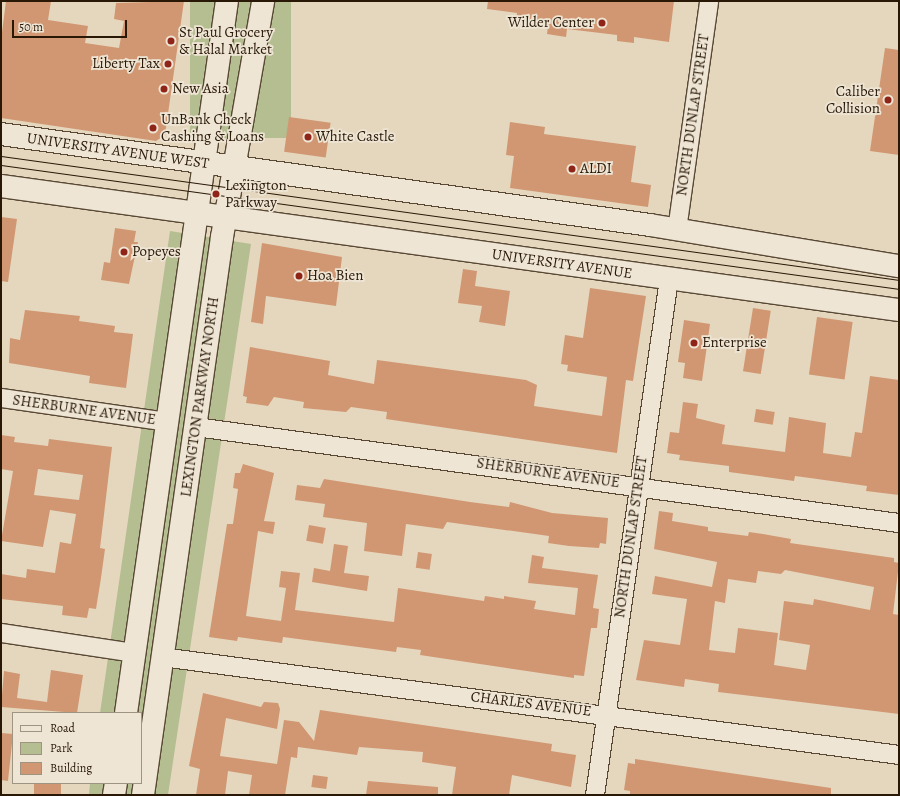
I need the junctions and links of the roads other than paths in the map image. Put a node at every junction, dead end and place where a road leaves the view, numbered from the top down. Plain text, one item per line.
1 (227, 1) edge
2 (263, 1) edge
3 (709, 1) edge
4 (1, 134) edge
5 (204, 163) junction
6 (235, 168) junction
7 (1, 186) edge
8 (197, 214) junction
9 (226, 218) junction
10 (678, 230) junction
11 (899, 266) edge
12 (669, 279) junction
13 (899, 310) edge
14 (1, 398) edge
15 (168, 422) junction
16 (196, 427) junction
17 (637, 485) junction
18 (899, 523) edge
19 (1, 633) edge
20 (135, 653) junction
21 (162, 656) junction
22 (126, 712) edge
23 (605, 713) junction
24 (899, 755) edge
25 (116, 784) edge
26 (114, 795) edge
27 (142, 795) edge
28 (595, 795) edge

1 - 5 main road, LEXINGTON PARKWAY NORTH
2 - 6 main road, LEXINGTON PARKWAY NORTH
3 - 10 street, NORTH DUNLAP STREET
4 - 5 main road, UNIVERSITY AVENUE WEST
5 - 6 main road, UNIVERSITY AVENUE WEST
5 - 8 main road, LEXINGTON PARKWAY NORTH
6 - 9 main road, LEXINGTON PARKWAY NORTH
6 - 10 main road
7 - 8 main road
8 - 9 main road
8 - 15 main road, LEXINGTON PARKWAY NORTH
9 - 12 main road, UNIVERSITY AVENUE
9 - 16 main road, LEXINGTON PARKWAY NORTH
10 - 11 main road
12 - 13 main road, UNIVERSITY AVENUE
12 - 17 street, NORTH DUNLAP STREET
14 - 15 street, SHERBURNE AVENUE
15 - 20 main road, LEXINGTON PARKWAY NORTH
16 - 17 street, SHERBURNE AVENUE
16 - 21 main road, LEXINGTON PARKWAY NORTH
17 - 18 street, SHERBURNE AVENUE
17 - 23 street, NORTH DUNLAP STREET
19 - 20 street
20 - 22 main road, LEXINGTON PARKWAY NORTH
21 - 23 street, CHARLES AVENUE
21 - 27 main road, LEXINGTON PARKWAY NORTH
23 - 24 street, CHARLES AVENUE
23 - 28 street, NORTH DUNLAP STREET
25 - 26 main road

